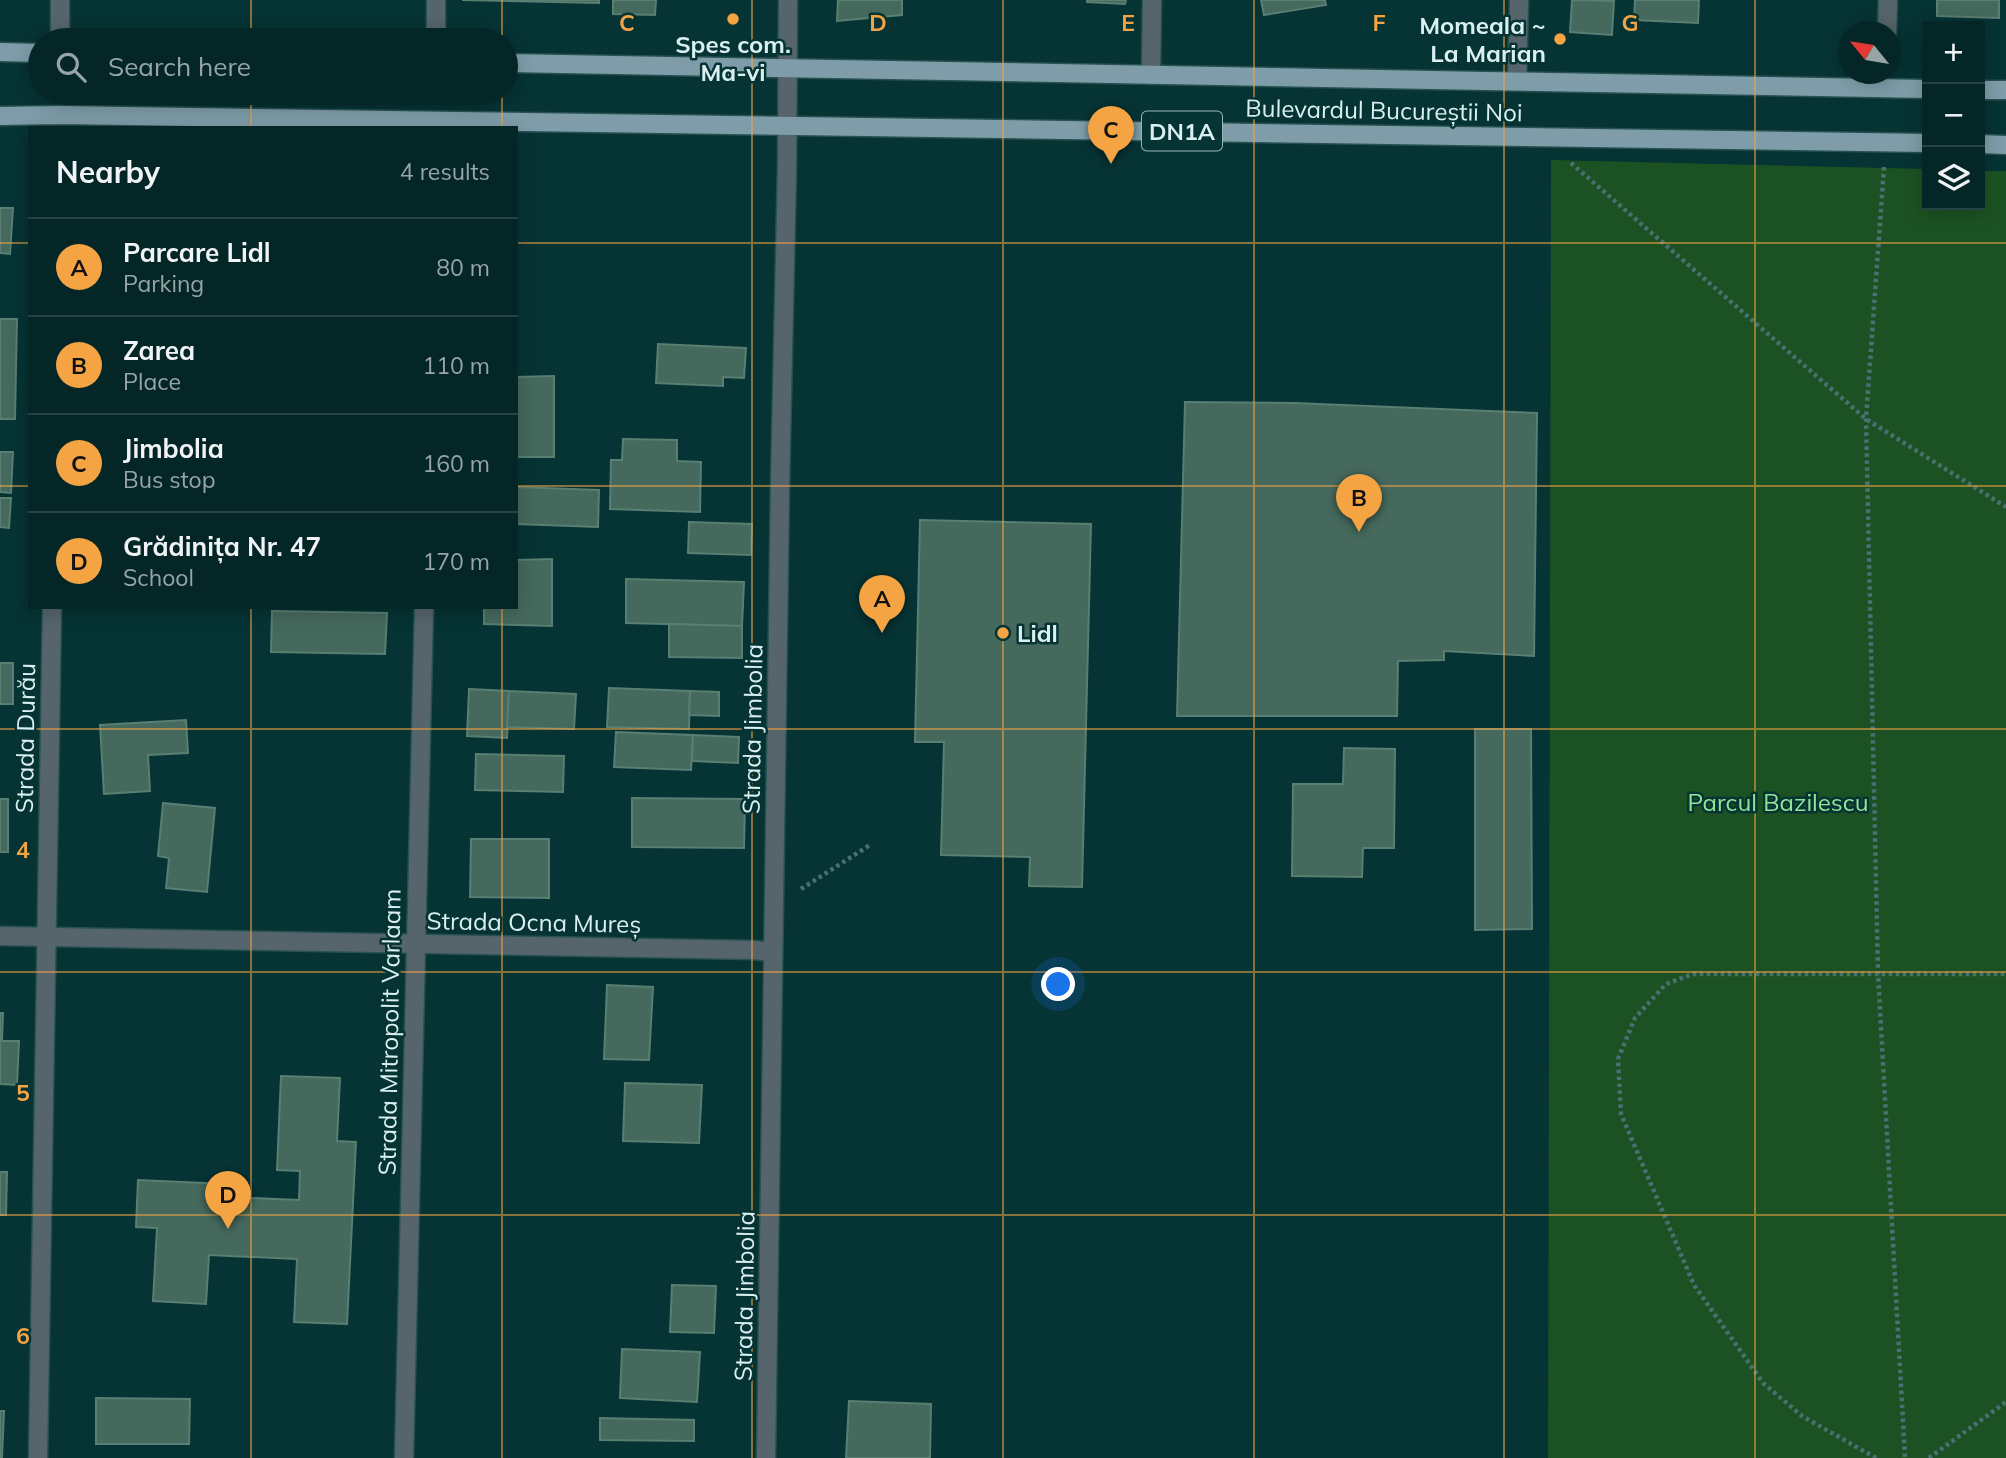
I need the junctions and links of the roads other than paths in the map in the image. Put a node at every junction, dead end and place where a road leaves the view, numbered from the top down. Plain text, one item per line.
1 (60, 0) edge
2 (436, 0) edge
3 (788, 0) edge
4 (1152, 0) edge
5 (1519, 0) edge
6 (1888, 0) edge
7 (1887, 21) edge
8 (60, 28) edge
9 (436, 28) edge
10 (0, 52) edge
11 (28, 53) edge
12 (518, 63) edge
13 (787, 68) junction
14 (1151, 75) junction
15 (1517, 81) junction
16 (1838, 81) edge
17 (1901, 84) edge
18 (1922, 88) edge
19 (1985, 90) edge
20 (2006, 90) edge
21 (0, 116) edge
22 (60, 121) edge
23 (436, 124) edge
24 (787, 125) junction
25 (1922, 144) edge
26 (1985, 144) edge
27 (2006, 145) edge
28 (52, 609) edge
29 (424, 609) edge
30 (0, 936) edge
31 (45, 937) junction
32 (416, 945) junction
33 (774, 952) junction
34 (38, 1458) edge
35 (404, 1458) edge
36 (766, 1458) edge

1 - 8 street
2 - 9 street
3 - 13 street, Strada Jimbolia
4 - 14 street
5 - 15 street
6 - 7 street
10 - 11 main road
12 - 13 main road, Bulevardul Bucureștii Noi / DN1A
13 - 14 main road, Bulevardul Bucureștii Noi / DN1A
13 - 24 street, Strada Jimbolia
14 - 15 main road, Bulevardul Bucureștii Noi / DN1A
15 - 16 main road, Bulevardul Bucureștii Noi / DN1A
17 - 18 main road, Bulevardul Bucureștii Noi / DN1A
19 - 20 main road
21 - 22 main road, Bulevardul Bucureștii Noi / DN1A
22 - 23 main road, Bulevardul Bucureștii Noi / DN1A
23 - 24 main road, Bulevardul Bucureștii Noi / DN1A
24 - 25 main road, Bulevardul Bucureștii Noi / DN1A
24 - 33 street, Strada Jimbolia
26 - 27 main road
28 - 31 street, Strada Durău
29 - 32 street, Strada Mitropolit Varlaam
30 - 31 street, Strada Ocna Mureș
31 - 32 street, Strada Ocna Mureș
31 - 34 street, Strada Durău
32 - 33 street, Strada Ocna Mureș
32 - 35 street, Strada Mitropolit Varlaam
33 - 36 street, Strada Jimbolia

